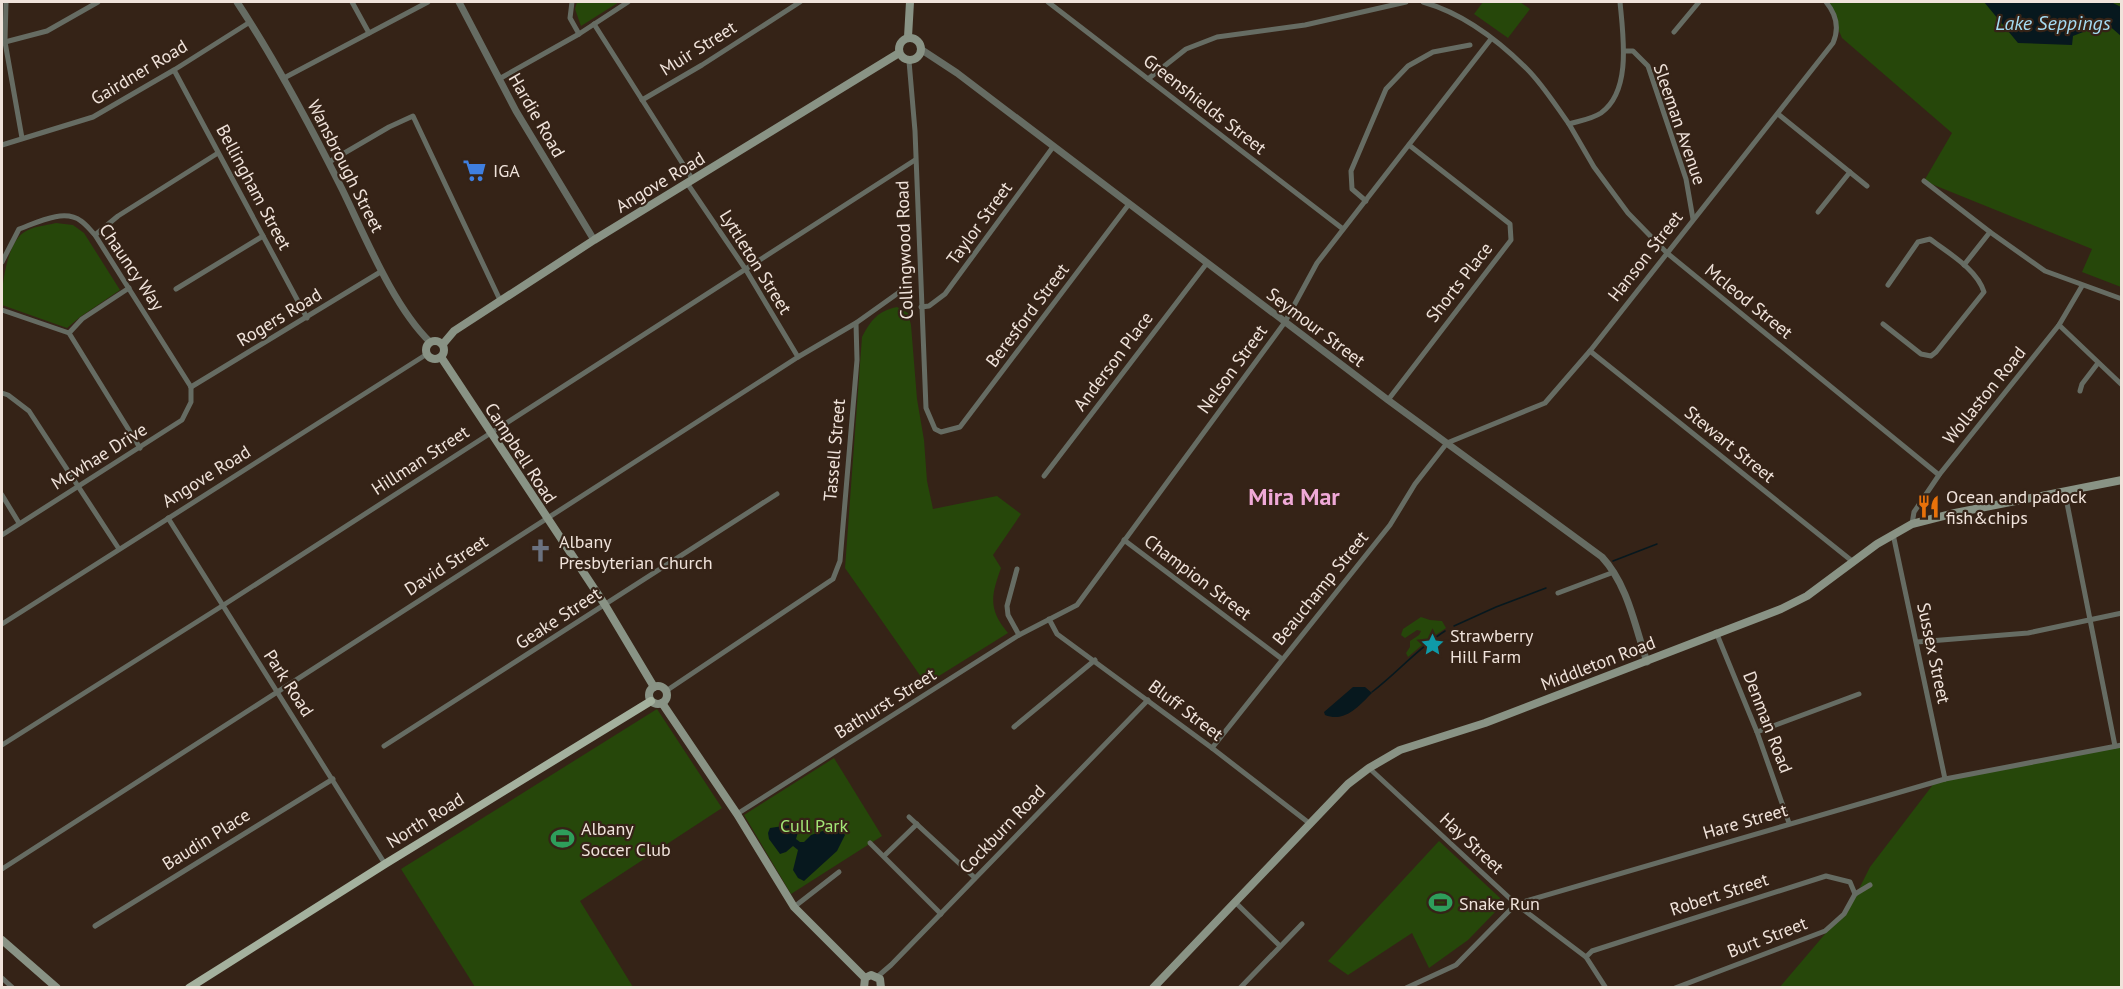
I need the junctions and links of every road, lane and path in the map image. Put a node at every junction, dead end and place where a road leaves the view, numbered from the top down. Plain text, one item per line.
1 (6, 2) edge
2 (98, 2) edge
3 (237, 2) edge
4 (352, 2) edge
5 (428, 2) edge
6 (459, 2) edge
7 (572, 2) edge
8 (628, 2) edge
9 (800, 2) edge
10 (910, 2) edge
11 (1048, 2) edge
12 (1406, 2) edge
13 (1423, 2) edge
14 (1620, 2) edge
15 (1699, 2) edge
16 (1826, 2) edge
17 (250, 22) junction
18 (594, 24) junction
19 (1674, 32) dead end
20 (369, 33) junction
21 (579, 34) junction
22 (908, 37) junction
23 (1491, 39) junction
24 (5, 42) junction
25 (1470, 45) dead end
26 (922, 50) junction
27 (1624, 51) junction
28 (899, 53) junction
29 (909, 61) junction
30 (174, 70) junction
31 (284, 78) junction
32 (500, 79) junction
33 (1148, 79) junction
34 (642, 100) junction
35 (1778, 114) junction
36 (1569, 124) junction
37 (22, 138) junction
38 (2, 145) edge
39 (1409, 145) junction
40 (1053, 147) junction
41 (218, 153) junction
42 (915, 160) junction
43 (328, 162) junction
44 (1850, 172) junction
45 (1924, 181) dead end
46 (690, 182) junction
47 (1867, 186) dead end
48 (1366, 201) junction
49 (1130, 204) junction
50 (1818, 212) dead end
51 (1693, 219) junction
52 (1343, 229) junction
53 (1990, 232) junction
54 (95, 235) junction
55 (262, 236) junction
56 (594, 240) junction
57 (1667, 253) junction
58 (2, 262) edge
59 (1207, 263) junction
60 (1964, 265) junction
61 (746, 270) junction
62 (382, 271) junction
63 (1888, 285) dead end
64 (908, 286) dead end
65 (2082, 286) junction
66 (129, 288) junction
67 (176, 289) dead end
68 (2121, 299) edge
69 (500, 300) junction
70 (921, 307) junction
71 (2, 310) edge
72 (308, 318) junction
73 (1285, 322) junction
74 (856, 323) junction
75 (1883, 324) dead end
76 (2059, 325) junction
77 (69, 333) junction
78 (430, 342) junction
79 (443, 344) junction
80 (1590, 351) junction
81 (427, 354) junction
82 (441, 357) junction
83 (798, 357) junction
84 (2098, 363) junction
85 (2121, 385) edge
86 (191, 387) junction
87 (2079, 391) dead end
88 (2, 393) edge
89 (1388, 400) junction
90 (941, 432) joint
91 (490, 433) junction
92 (1447, 444) junction
93 (140, 448) junction
94 (1939, 475) junction
95 (1044, 476) dead end
96 (2121, 480) edge
97 (79, 487) junction
98 (2065, 493) junction
99 (777, 494) dead end
100 (2, 495) edge
101 (168, 518) junction
102 (546, 518) junction
103 (19, 523) junction
104 (1912, 524) junction
105 (1893, 534) junction
106 (2, 535) edge
107 (1124, 540) junction
108 (119, 549) junction
109 (1852, 561) junction
110 (1017, 568) dead end
111 (1614, 572) junction
112 (1558, 593) dead end
113 (605, 605) junction
114 (222, 606) junction
115 (2121, 613) edge
116 (1049, 619) junction
117 (2090, 619) junction
118 (2, 624) edge
119 (1716, 632) junction
120 (1019, 635) junction
121 (1917, 642) junction
122 (1282, 659) junction
123 (1095, 660) junction
124 (1647, 662) junction
125 (654, 687) junction
126 (276, 691) junction
127 (666, 691) junction
128 (1859, 694) dead end
129 (1148, 700) junction
130 (651, 701) junction
131 (662, 703) junction
132 (1014, 727) dead end
133 (1757, 732) junction
134 (2, 745) edge
135 (2118, 745) edge
136 (384, 746) dead end
137 (1212, 748) junction
138 (1370, 768) junction
139 (333, 779) junction
140 (1945, 779) junction
141 (737, 814) junction
142 (909, 817) dead end
143 (1309, 823) junction
144 (1789, 823) junction
145 (916, 824) junction
146 (870, 843) dead end
147 (884, 856) junction
148 (385, 864) junction
149 (2, 870) edge
150 (839, 872) dead end
151 (975, 878) junction
152 (1870, 885) dead end
153 (1855, 894) junction
154 (1235, 902) junction
155 (1516, 904) junction
156 (794, 907) junction
157 (941, 914) junction
158 (1302, 924) dead end
159 (95, 926) dead end
160 (2, 940) edge
161 (1280, 946) junction
162 (1586, 957) junction
163 (219, 969) junction
164 (877, 976) junction
165 (2, 978) edge
166 (866, 978) junction
167 (13, 987) edge
168 (57, 987) edge
169 (189, 987) edge
170 (199, 987) edge
171 (864, 987) edge
172 (881, 987) edge
173 (1153, 987) edge
174 (1240, 987) edge
175 (1406, 987) edge
176 (1606, 987) edge
177 (1675, 987) edge

1 - 24 street
2 - 24 street
3 - 17 street, Wansbrough Street
4 - 20 street
5 - 20 street
6 - 32 street, Hardie Road
7 - 21 street
8 - 18 street
9 - 34 street, Muir Street
10 - 22 main road
11 - 33 street, Greenshields Street
12 - 33 street
13 - 23 street, Mcleod Street
14 - 27 street
15 - 19 street
16 - 35 street, Hanson Street
17 - 30 street, Gairdner Road
17 - 31 street, Wansbrough Street
18 - 21 street
18 - 34 street, Lyttleton Street
20 - 31 street
21 - 32 street
22 - 26 main road
22 - 28 main road
23 - 36 street, Mcleod Street
23 - 39 street, Nelson Street
24 - 37 street
25 - 48 street
26 - 29 main road
26 - 40 street, Seymour Street
27 - 36 street
27 - 51 street, Sleeman Avenue
28 - 29 main road
28 - 46 main road, Angove Road
29 - 42 street, Collingwood Road
30 - 37 street, Gairdner Road
30 - 41 street, Bellingham Street
31 - 43 street, Wansbrough Street
32 - 56 street, Hardie Road
33 - 52 street, Greenshields Street
34 - 46 street, Lyttleton Street
35 - 44 street
35 - 51 street, Hanson Street
36 - 57 street, Mcleod Street
37 - 38 street, Gairdner Road
39 - 48 street, Nelson Street
39 - 89 street, Shorts Place
40 - 49 street, Seymour Street
40 - 70 street, Taylor Street
41 - 54 street
41 - 55 street, Bellingham Street
42 - 61 street, Hillman Street
42 - 70 street, Collingwood Road
43 - 62 street, Wansbrough Street
43 - 69 street
44 - 47 street
44 - 50 street
45 - 53 street
46 - 56 main road, Angove Road
46 - 61 street, Lyttleton Street
48 - 52 street, Nelson Street
49 - 59 street, Seymour Street
49 - 90 street, Beresford Street
51 - 57 street, Hanson Street
52 - 73 street, Nelson Street
53 - 60 street
53 - 65 street
54 - 58 street, Chauncy Way
54 - 66 street, Chauncy Way
55 - 67 street
55 - 72 street, Bellingham Street
56 - 69 main road, Angove Road
57 - 80 street, Hanson Street
57 - 94 street, Mcleod Street
59 - 73 street, Seymour Street
59 - 95 street, Anderson Place
60 - 63 street
60 - 75 street
61 - 83 street, Lyttleton Street
61 - 91 street, Hillman Street
62 - 72 street, Rogers Road
62 - 78 street, Wansbrough Street
64 - 74 street, David Street
65 - 68 street
65 - 76 street, Wollaston Road
66 - 77 street
66 - 86 street, Chauncy Way
69 - 79 main road, Angove Road
70 - 90 street, Collingwood Road
71 - 77 street
72 - 86 street, Rogers Road
73 - 89 street, Seymour Street
73 - 107 street, Nelson Street
74 - 83 street, David Street
74 - 127 street, Tassell Street
76 - 84 street
76 - 94 street, Wollaston Road
77 - 93 street
78 - 79 main road
78 - 81 main road
79 - 82 main road
80 - 92 street, Hanson Street
80 - 109 street, Stewart Street
81 - 82 main road
81 - 101 street, Angove Road
82 - 91 main road, Campbell Road
83 - 102 street, David Street
84 - 85 street
84 - 87 street
86 - 93 street, Mcwhae Drive
88 - 97 street
89 - 92 street, Seymour Street
91 - 102 main road, Campbell Road
91 - 114 street, Hillman Street
92 - 111 street, Seymour Street
92 - 122 street, Beauchamp Street
93 - 97 street, Mcwhae Drive
94 - 104 street, Wollaston Road
96 - 98 main road, Middleton Road
97 - 103 street, Mcwhae Drive
97 - 108 street
98 - 104 main road, Middleton Road
98 - 117 street
99 - 113 street, Geake Street
100 - 103 street
101 - 108 street, Angove Road
101 - 114 street, Park Road
102 - 113 main road, Campbell Road
102 - 126 street, David Street
103 - 106 street, Mcwhae Drive
104 - 105 main road, Middleton Road
105 - 109 main road, Middleton Road
105 - 121 street, Sussex Street
107 - 116 street, Nelson Street
107 - 122 street, Champion Street
108 - 118 street, Angove Road
109 - 119 main road, Middleton Road
110 - 120 street
111 - 112 street
111 - 124 street, Seymour Street
113 - 125 main road, Campbell Road
113 - 136 street, Geake Street
114 - 126 street, Park Road
114 - 134 street, Hillman Street
115 - 117 street
116 - 120 street, Bathurst Street
116 - 123 street, Bluff Street
117 - 121 street
117 - 135 street
119 - 124 main road, Middleton Road
119 - 133 street, Denman Road
120 - 141 street, Bathurst Street
121 - 140 street, Sussex Street
122 - 137 street, Beauchamp Street
123 - 129 street, Bluff Street
123 - 132 street
124 - 138 main road, Middleton Road
125 - 127 main road
125 - 130 main road
126 - 139 street, Park Road
126 - 149 street, David Street
127 - 131 main road
128 - 133 street
129 - 137 street, Bluff Street
129 - 151 street, Cockburn Road
130 - 131 main road
130 - 148 main road, North Road
131 - 141 main road
133 - 144 street, Denman Road
135 - 140 street, Hare Street
137 - 143 street, Bluff Street
138 - 143 main road, Middleton Road
138 - 155 street, Hay Street
139 - 148 street, Park Road
139 - 159 street, Baudin Place
140 - 144 street, Hare Street
141 - 156 main road
142 - 145 street
143 - 154 main road, Middleton Road
144 - 155 street, Hare Street
145 - 147 street
145 - 151 street
146 - 147 street
147 - 157 street
148 - 163 main road, North Road
150 - 156 street
151 - 157 street, Cockburn Road
152 - 153 street
153 - 162 street, Robert Street
153 - 177 street, Burt Street
154 - 161 street
154 - 173 main road, Middleton Road
155 - 162 street, Hay Street
155 - 175 street, Hare Street
156 - 166 main road
157 - 164 street, Cockburn Road
158 - 161 street
160 - 168 main road
161 - 174 street
162 - 176 street, Hay Street
163 - 169 main road, North Road
163 - 170 main road, North Road
164 - 166 main road
164 - 172 main road
165 - 167 street
166 - 171 main road

